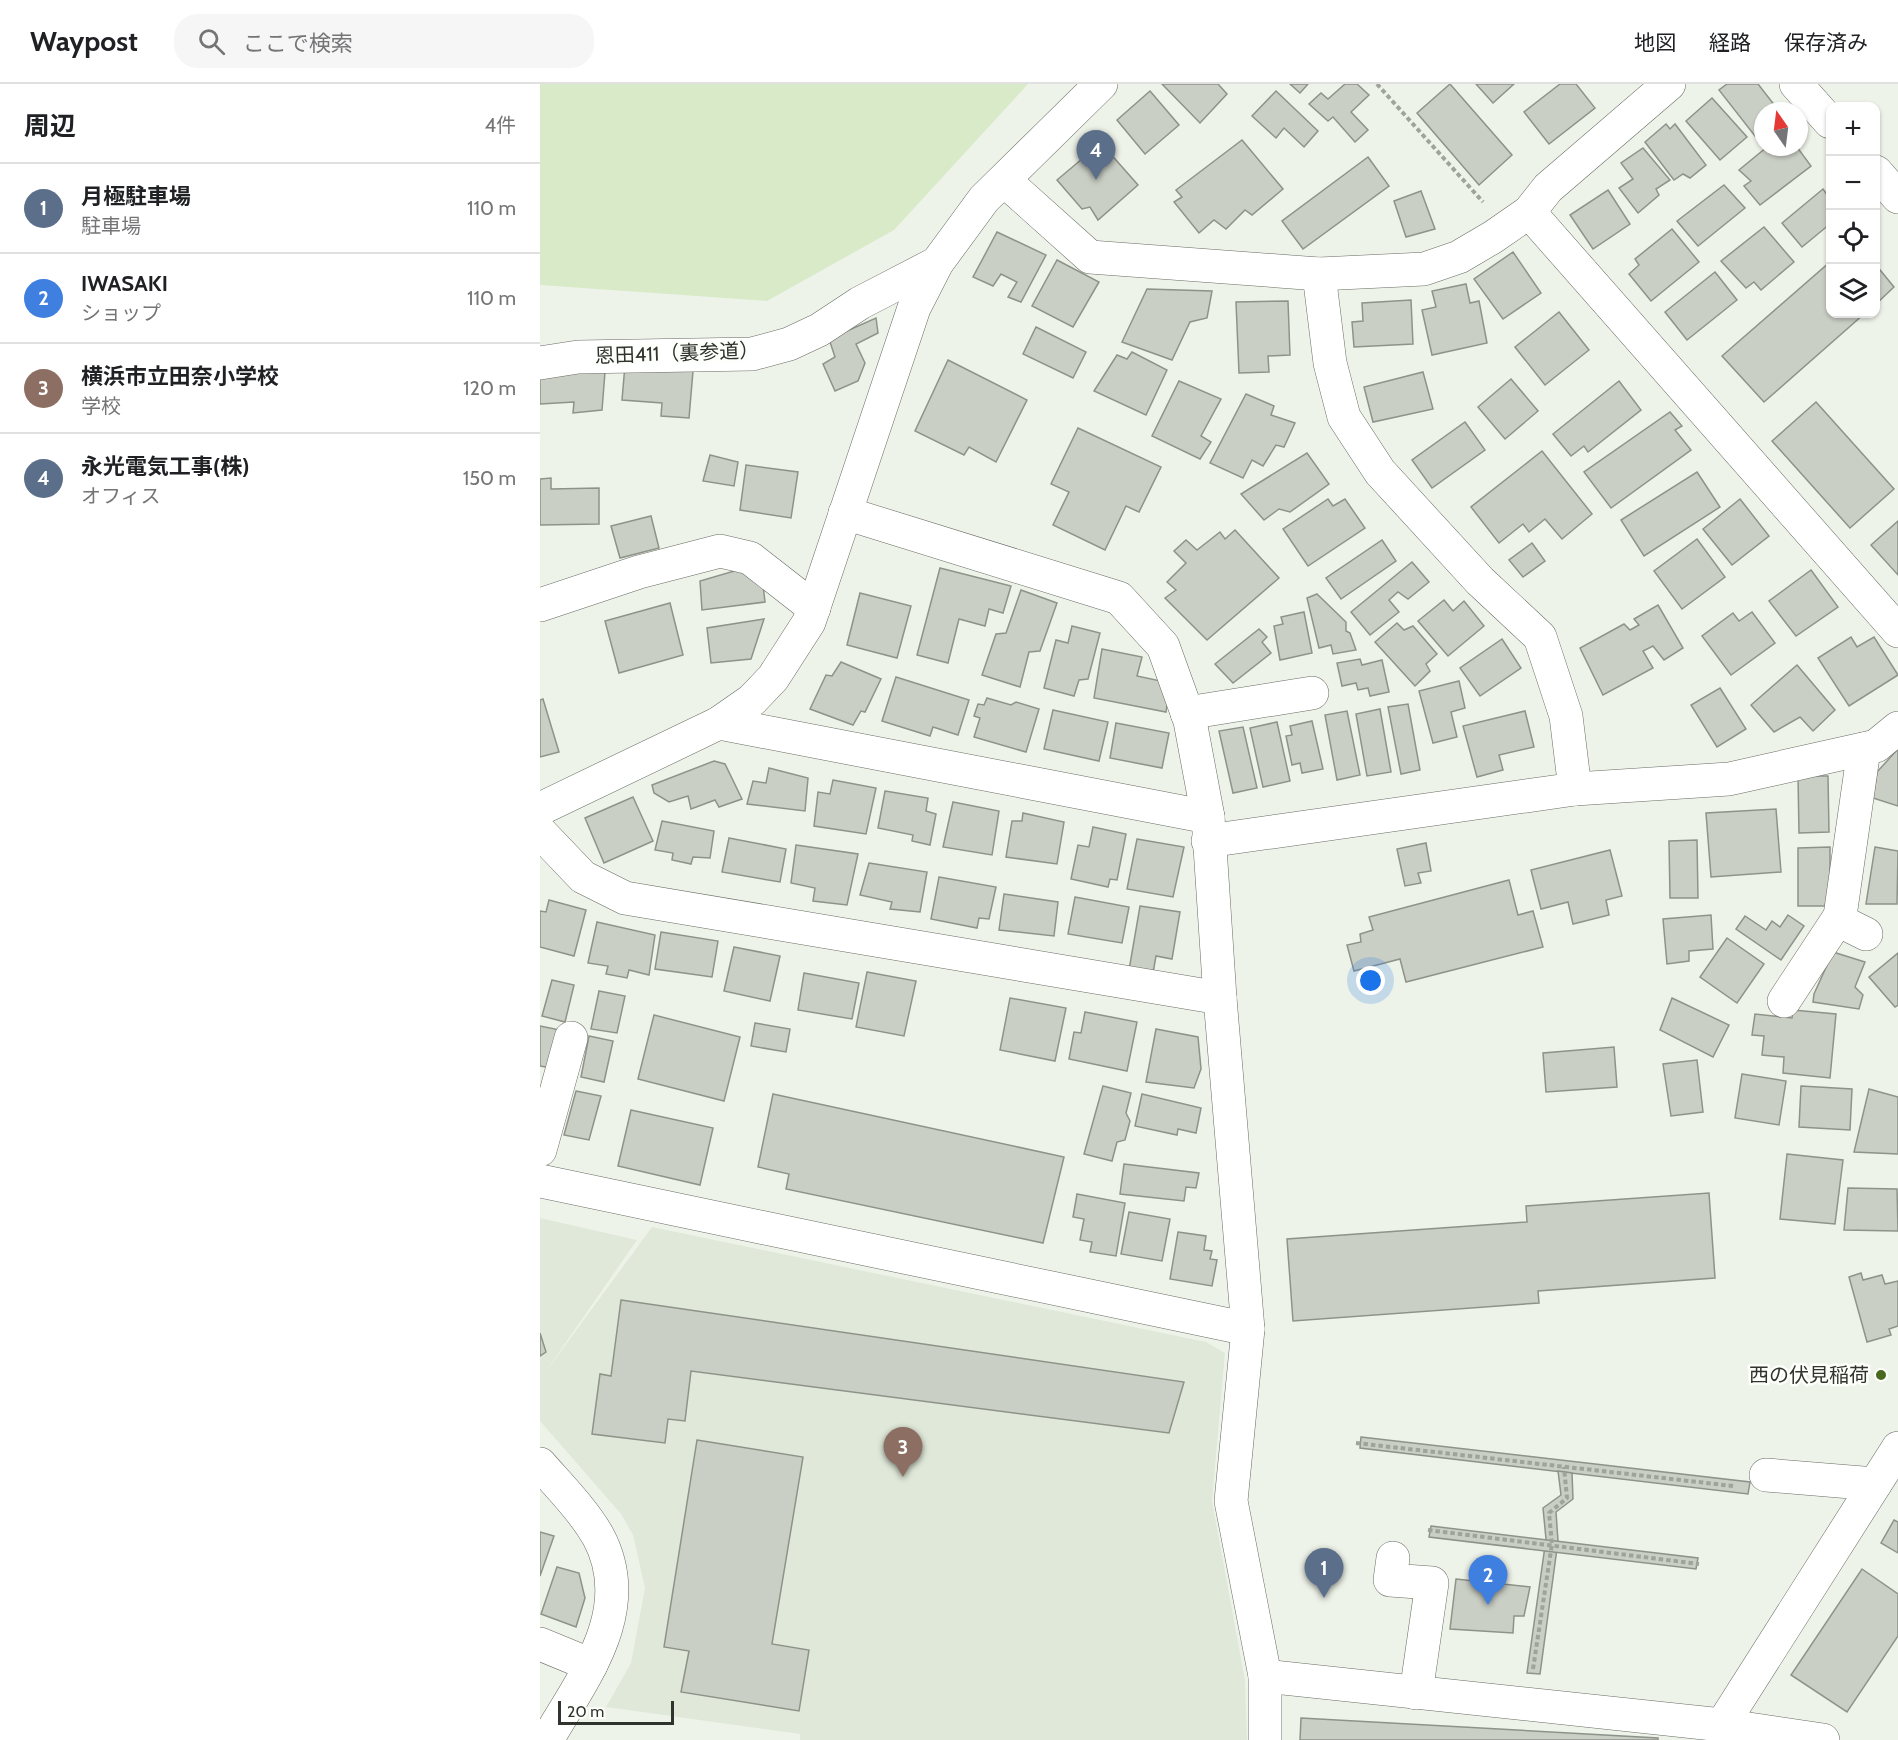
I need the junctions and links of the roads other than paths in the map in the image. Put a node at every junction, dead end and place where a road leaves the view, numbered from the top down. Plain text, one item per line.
1 (1101, 84) edge
2 (1669, 84) edge
3 (1796, 84) edge
4 (1826, 118) edge
5 (1880, 177) edge
6 (1004, 180) junction
7 (1898, 197) edge
8 (1518, 220) junction
9 (937, 263) junction
10 (1319, 274) junction
11 (540, 363) edge
12 (845, 513) junction
13 (540, 605) edge
14 (814, 608) junction
15 (1898, 631) edge
16 (1312, 693) dead end
17 (1187, 714) junction
18 (719, 723) junction
19 (1898, 728) edge
20 (1864, 749) junction
21 (1575, 789) junction
22 (540, 809) edge
23 (1208, 829) junction
24 (540, 832) edge
25 (1220, 998) junction
26 (1784, 1001) dead end
27 (571, 1038) dead end
28 (540, 1150) edge
29 (540, 1181) edge
30 (1248, 1329) junction
31 (1898, 1448) edge
32 (540, 1464) edge
33 (1754, 1481) road end
34 (1875, 1485) junction
35 (1393, 1558) dead end
36 (540, 1644) edge
37 (591, 1665) junction
38 (1265, 1676) junction
39 (1416, 1693) junction
40 (1722, 1725) junction
41 (546, 1740) edge
42 (1265, 1740) edge
43 (1823, 1740) edge

1 - 6 street
2 - 8 street
3 - 4 street
5 - 7 street
6 - 9 street
6 - 10 street
8 - 10 street
8 - 15 street
9 - 11 street, 恩田411（裏参道）
9 - 12 street
10 - 21 street
12 - 14 street
12 - 17 street
13 - 14 street
14 - 18 street
16 - 17 street
17 - 23 street
18 - 22 street
18 - 23 street
19 - 20 street
20 - 21 street
20 - 26 street
21 - 23 street
23 - 25 street
24 - 25 street
25 - 30 street
27 - 28 street
29 - 30 street
30 - 38 street
31 - 34 street
32 - 37 street
33 - 34 street
34 - 40 street
35 - 39 street
36 - 37 street
37 - 41 street
38 - 39 street
38 - 42 street
39 - 40 street
40 - 43 street

